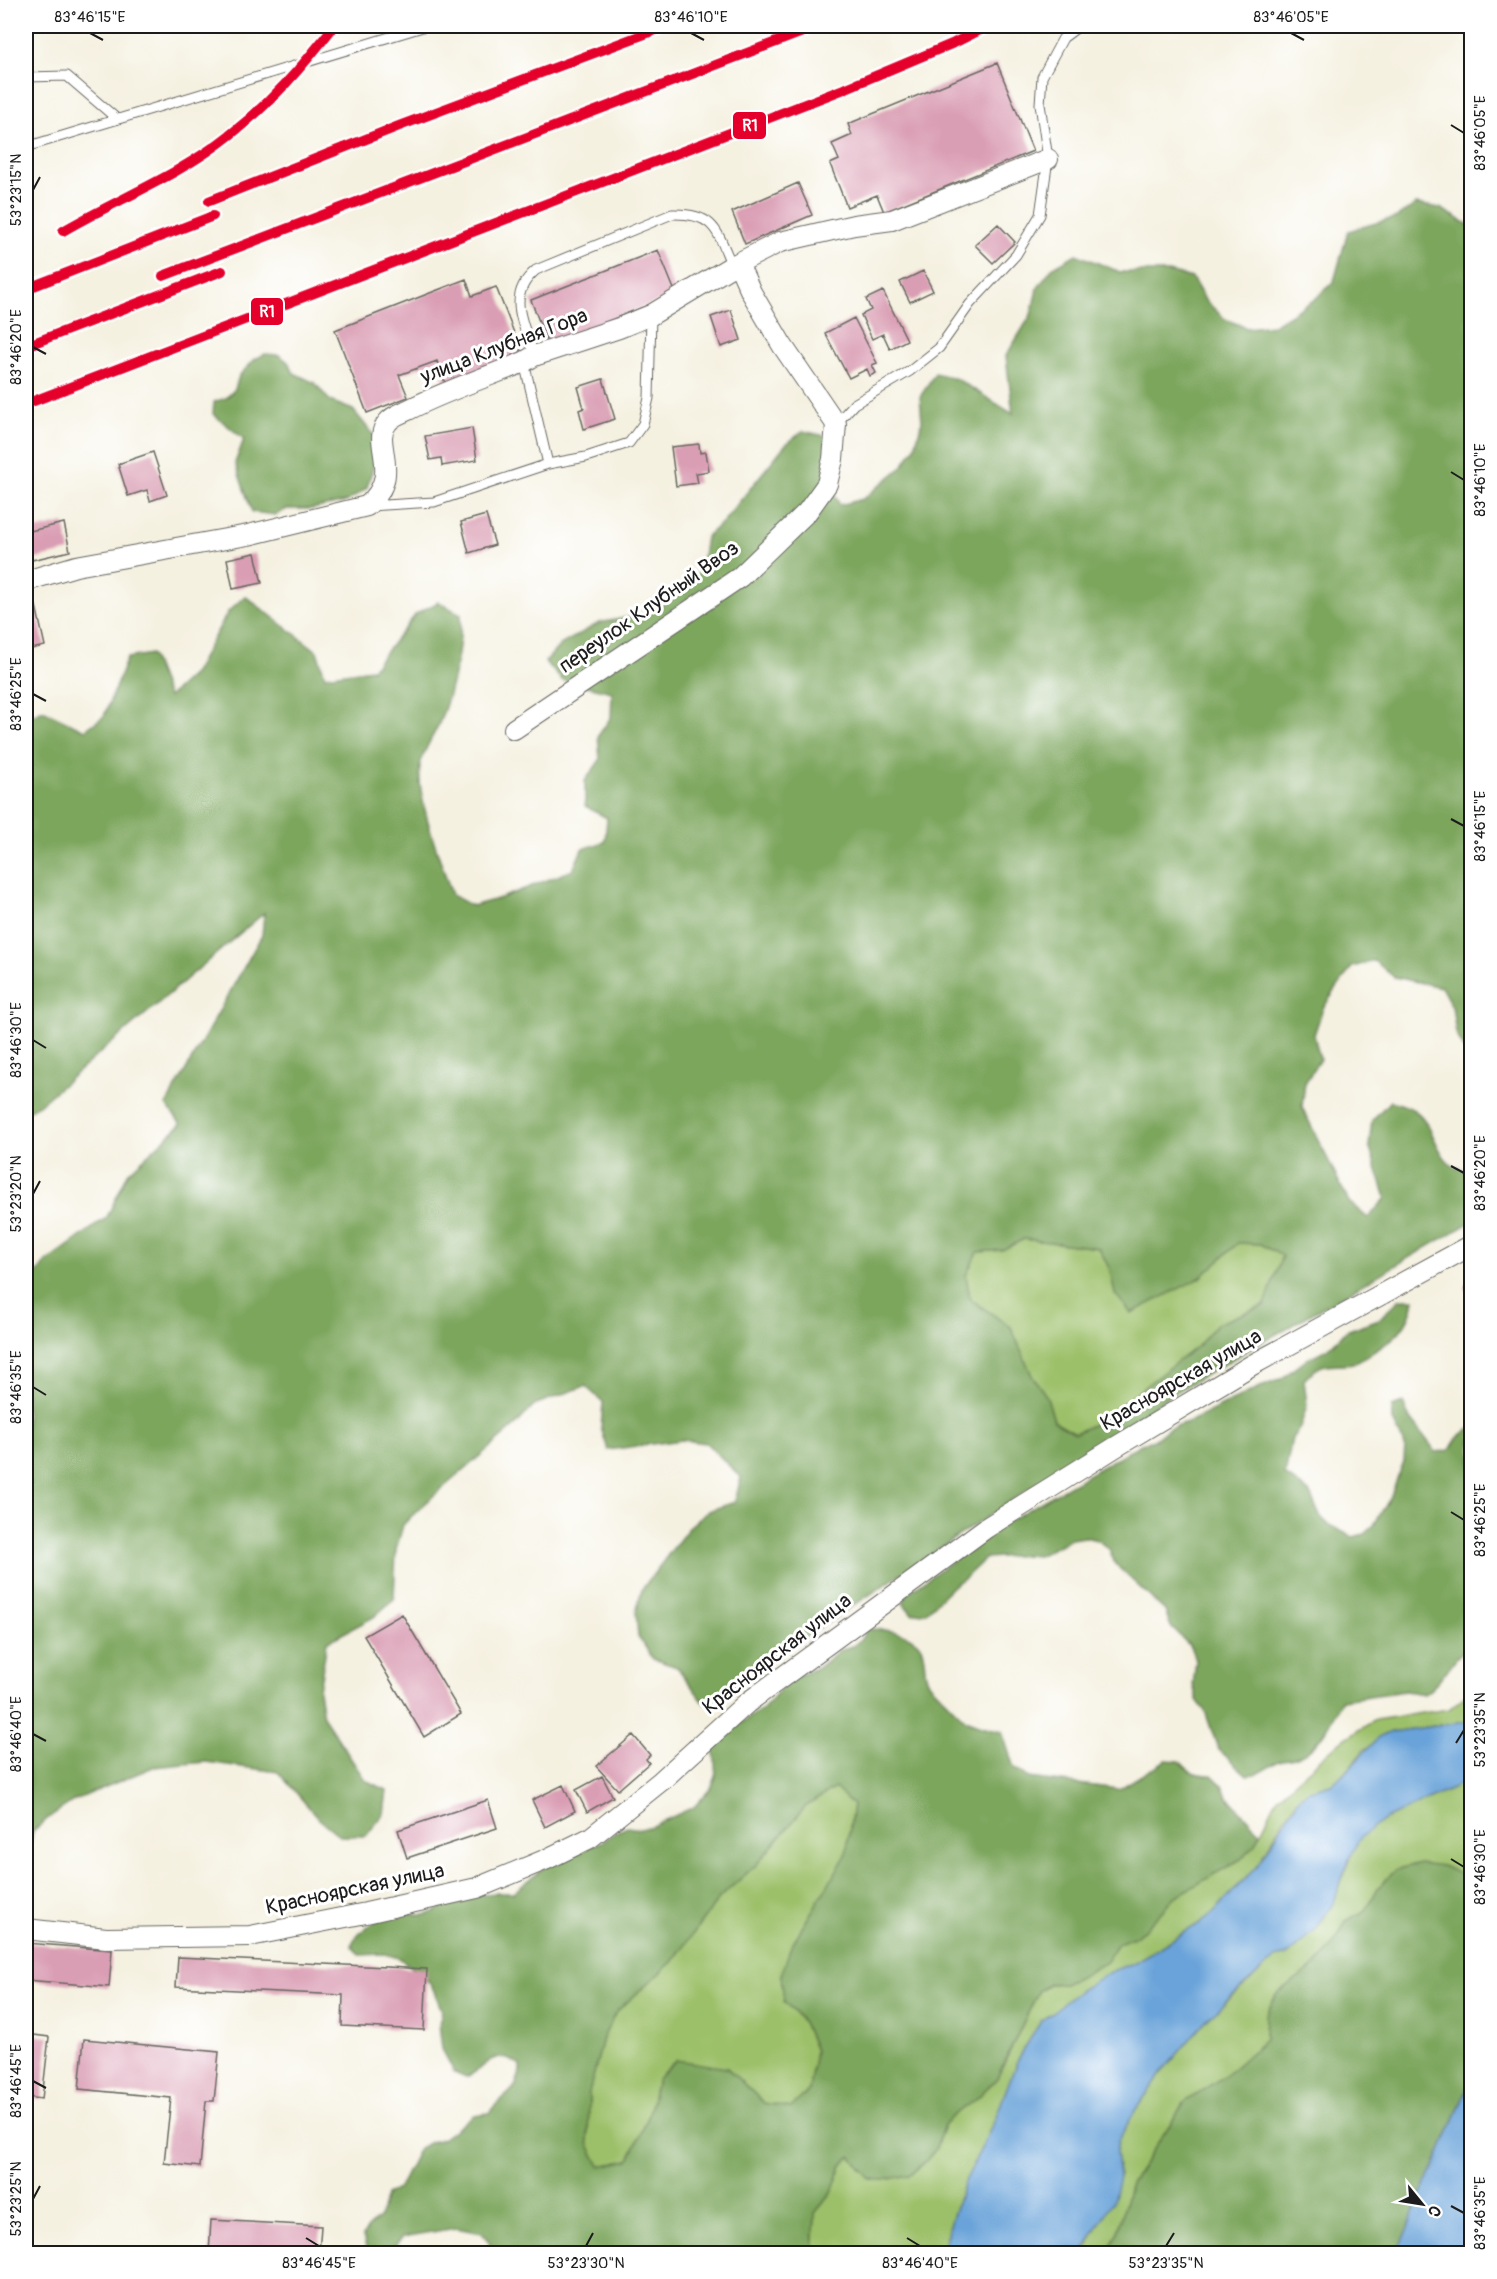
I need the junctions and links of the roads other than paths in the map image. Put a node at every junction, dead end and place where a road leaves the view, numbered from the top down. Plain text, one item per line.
1 (426, 26) edge
2 (1079, 26) edge
3 (26, 77) edge
4 (117, 119) junction
5 (26, 147) edge
6 (1048, 159) junction
7 (735, 264) junction
8 (651, 315) junction
9 (529, 359) junction
10 (836, 424) junction
11 (548, 464) junction
12 (367, 506) junction
13 (26, 581) edge
14 (514, 729) dead end
15 (1472, 1245) edge
16 (26, 1929) edge

1 - 4 lane
2 - 6 lane
3 - 4 lane
4 - 5 lane
6 - 7 street, улица Клубная Гора
6 - 10 lane
7 - 8 street, улица Клубная Гора
7 - 9 lane
7 - 10 street
8 - 9 street, улица Клубная Гора
8 - 11 lane
9 - 11 lane
9 - 12 street, улица Клубная Гора
10 - 14 street, переулок Клубный Ввоз
11 - 12 lane
12 - 13 street
15 - 16 street, Красноярская улица

